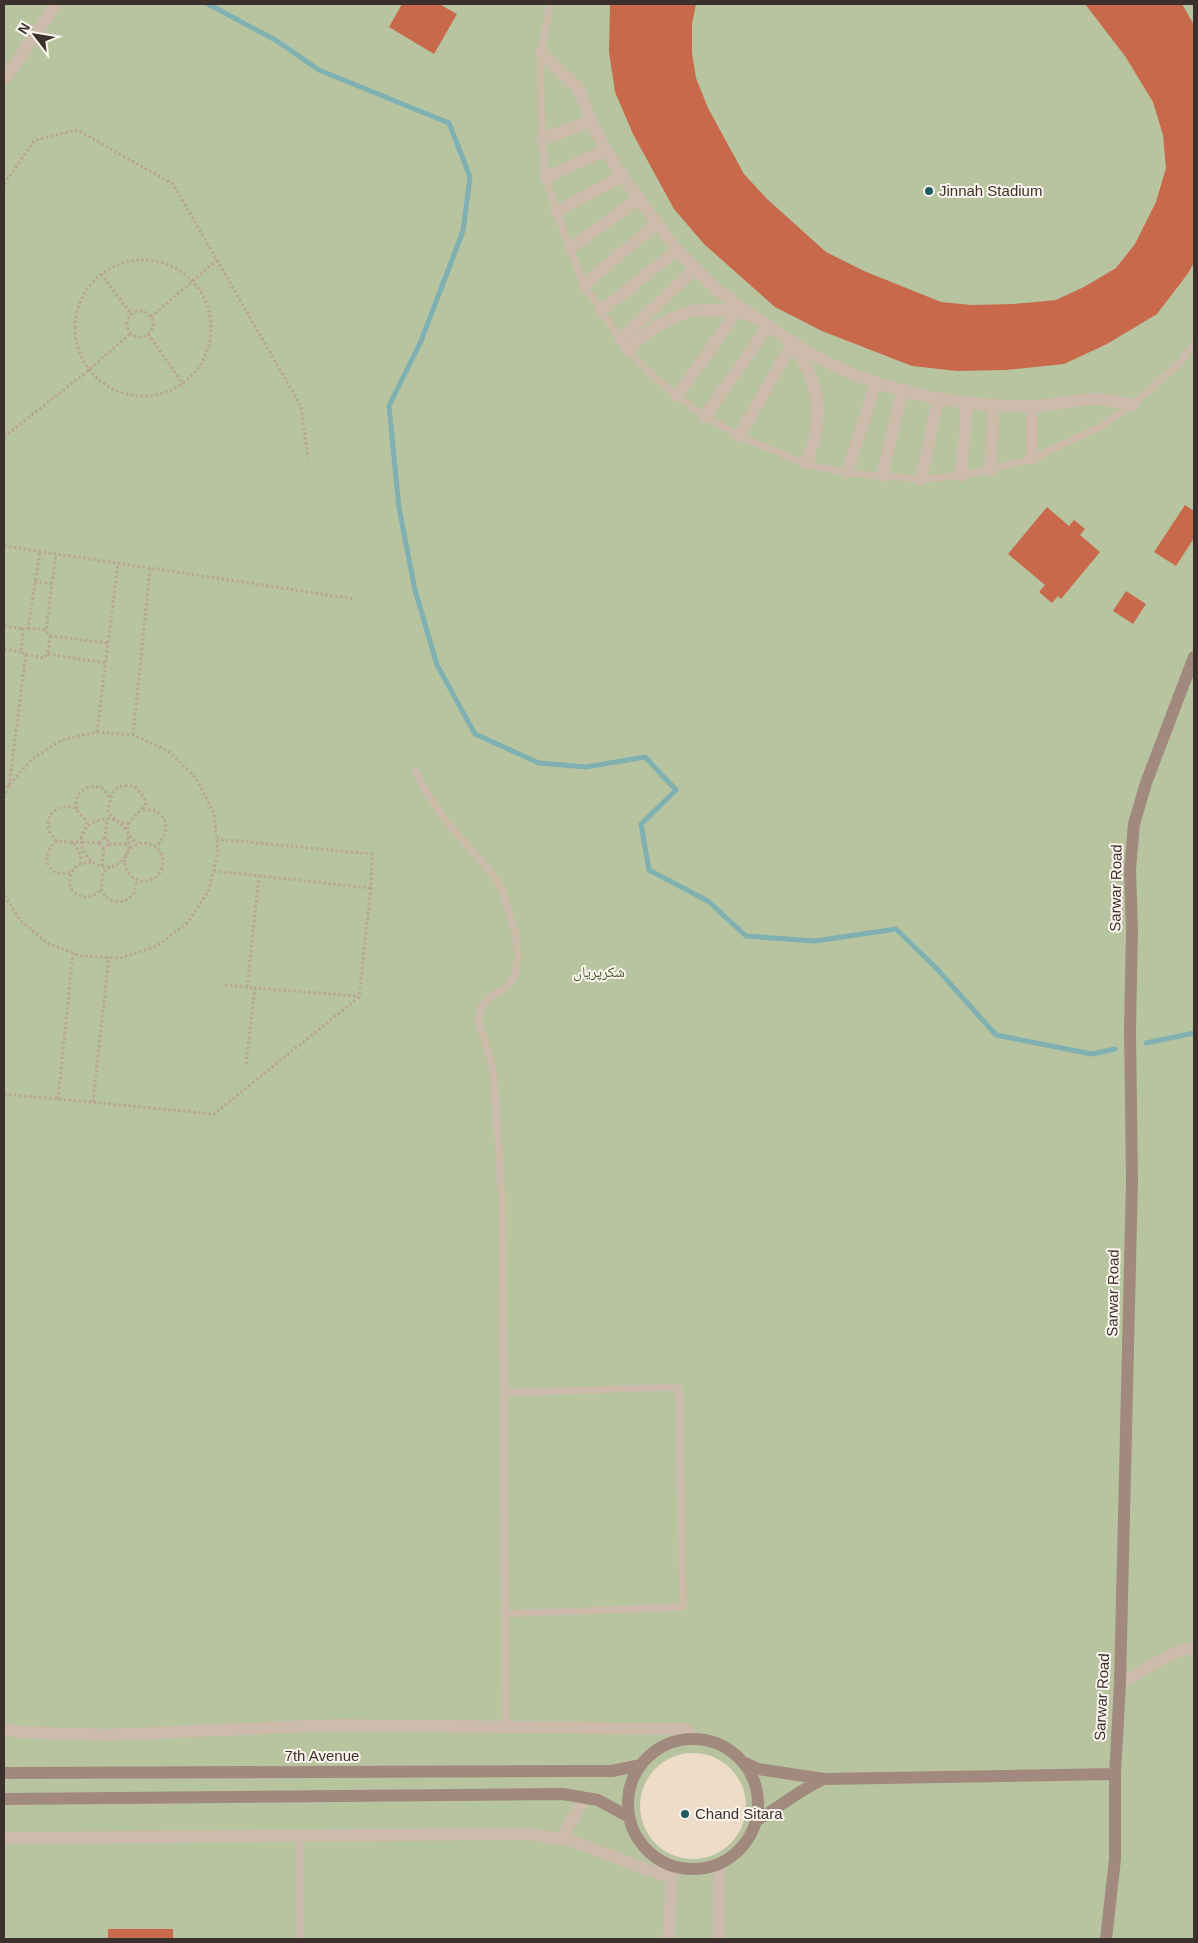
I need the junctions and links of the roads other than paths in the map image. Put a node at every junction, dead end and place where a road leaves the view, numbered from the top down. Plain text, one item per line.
1 (56, 4) edge
2 (550, 4) edge
3 (541, 52) junction
4 (4, 80) edge
5 (591, 121) junction
6 (542, 138) junction
7 (606, 150) junction
8 (622, 176) junction
9 (546, 177) junction
10 (639, 199) junction
11 (556, 212) junction
12 (657, 223) junction
13 (570, 248) junction
14 (677, 250) junction
15 (695, 269) junction
16 (584, 285) junction
17 (740, 307) junction
18 (601, 311) junction
19 (769, 325) junction
20 (793, 342) junction
21 (1194, 344) edge
22 (624, 345) junction
23 (876, 382) junction
24 (903, 389) junction
25 (677, 396) junction
26 (938, 399) junction
27 (967, 403) junction
28 (994, 404) junction
29 (1132, 405) junction
30 (1032, 406) junction
31 (705, 416) junction
32 (739, 436) junction
33 (1032, 459) junction
34 (806, 464) junction
35 (991, 470) junction
36 (847, 474) junction
37 (882, 476) junction
38 (961, 476) junction
39 (922, 479) junction
40 (1194, 657) edge
41 (416, 771) dead end
42 (503, 1393) junction
43 (504, 1614) junction
44 (1194, 1647) edge
45 (1120, 1682) junction
46 (506, 1727) junction
47 (4, 1729) edge
48 (693, 1738) junction
49 (745, 1763) junction
50 (641, 1765) junction
51 (4, 1773) edge
52 (1115, 1774) junction
53 (824, 1780) junction
54 (585, 1797) junction
55 (4, 1799) edge
56 (629, 1817) junction
57 (757, 1820) junction
58 (299, 1836) junction
59 (4, 1838) edge
60 (561, 1839) junction
61 (719, 1864) junction
62 (672, 1873) junction
63 (300, 1939) edge
64 (668, 1939) edge
65 (719, 1939) edge
66 (1106, 1939) edge

1 - 4 street
2 - 3 lane
3 - 5 street
3 - 6 lane
5 - 6 street
5 - 7 street
6 - 9 lane
7 - 8 street
7 - 9 street
8 - 10 street
8 - 11 street
9 - 11 lane
10 - 12 street
10 - 13 street
11 - 13 lane
12 - 14 street
12 - 16 street
13 - 16 lane
14 - 15 street
14 - 18 street
15 - 17 street
15 - 22 street
16 - 18 lane
17 - 19 street
17 - 25 street
18 - 22 lane
19 - 20 street
19 - 31 street
20 - 23 street
20 - 32 street
21 - 29 lane
22 - 25 lane
22 - 34 street, bridge
23 - 24 street
23 - 36 street
24 - 26 street
24 - 37 street
25 - 31 lane
26 - 27 street
26 - 39 street
27 - 28 street
27 - 38 street
28 - 30 street
28 - 35 street
29 - 30 street
29 - 33 lane
30 - 33 street
31 - 32 lane
32 - 34 lane
33 - 35 lane
34 - 36 lane
35 - 38 lane
36 - 37 lane
37 - 39 lane
38 - 39 lane
40 - 45 street, Sarwar Road
41 - 42 lane
42 - 43 lane
42 - 43 lane
43 - 46 lane
44 - 45 street
45 - 52 street, Sarwar Road
46 - 47 street
46 - 48 street
48 - 49 street
48 - 50 street
49 - 53 street
49 - 57 street
50 - 51 street, 7th Avenue
50 - 56 street
52 - 53 street
52 - 66 street, Sarwar Road
53 - 57 street
54 - 55 street
54 - 56 street
54 - 60 street
56 - 62 street
57 - 61 street
58 - 59 street
58 - 60 street
58 - 63 lane
60 - 62 street
61 - 62 street
61 - 65 street
62 - 64 street

